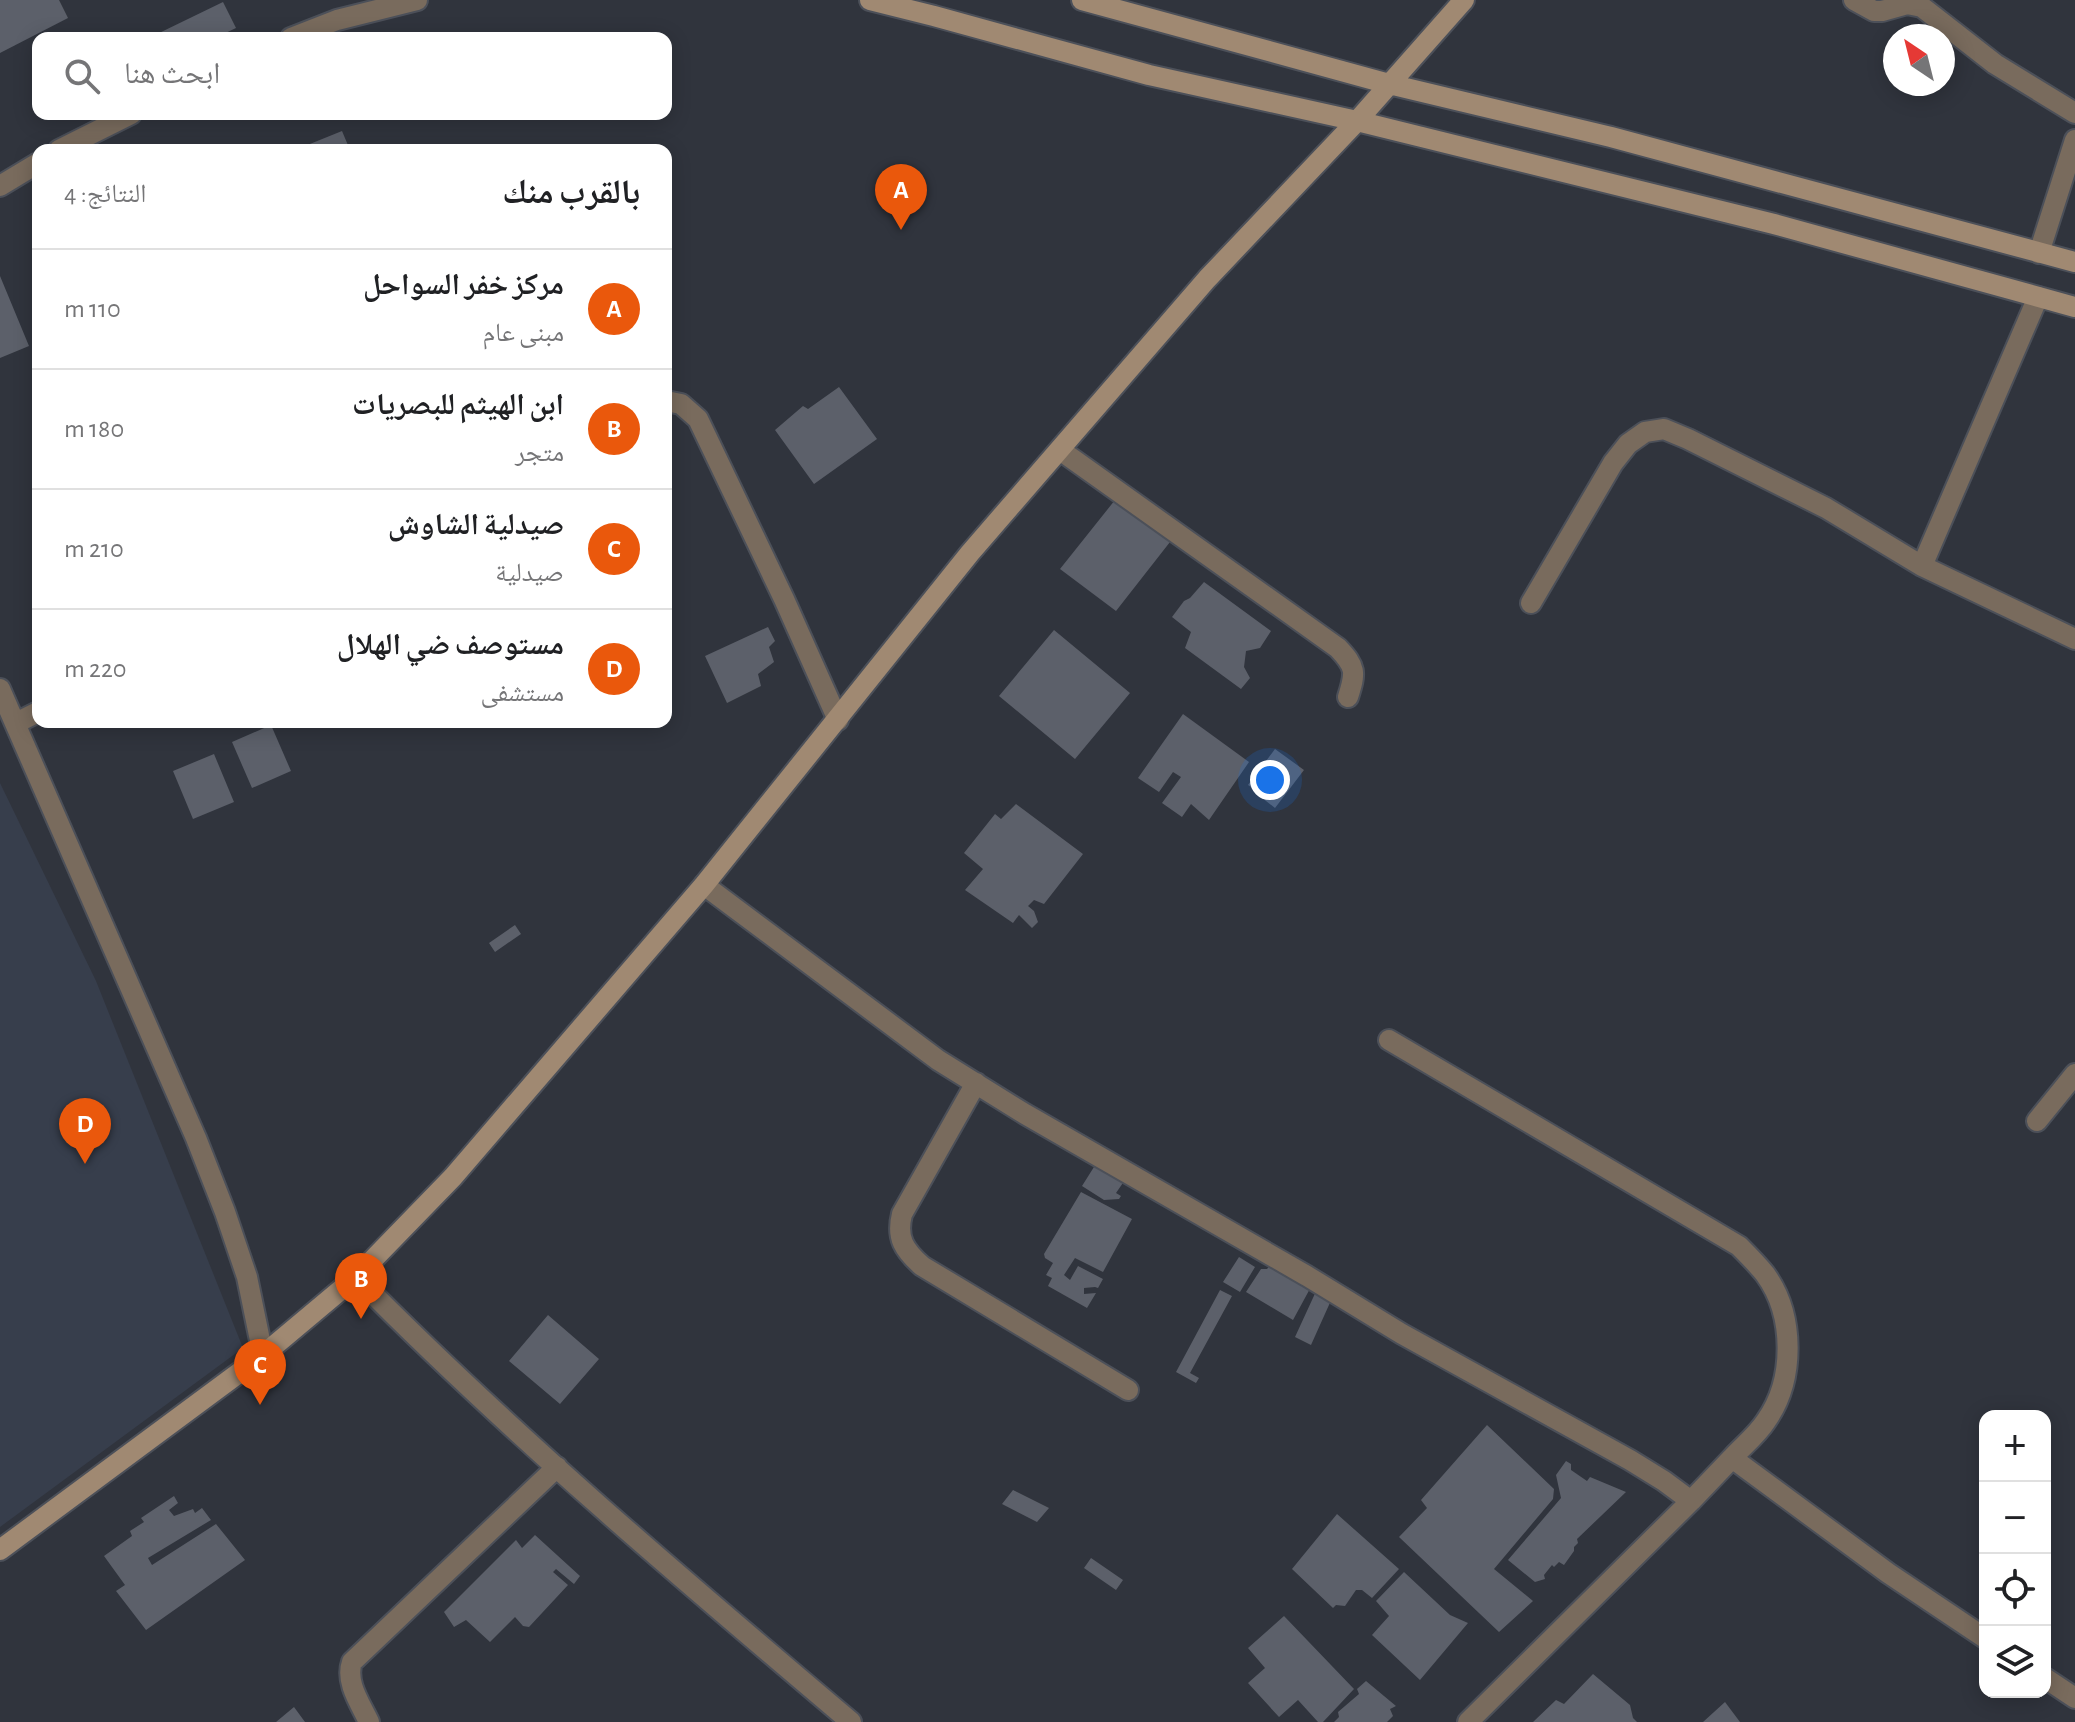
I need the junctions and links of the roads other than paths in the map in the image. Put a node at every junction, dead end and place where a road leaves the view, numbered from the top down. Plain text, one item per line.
1 (417, 0) edge
2 (870, 0) edge
3 (1082, 0) edge
4 (1464, 0) edge
5 (1854, 0) edge
6 (306, 32) edge
7 (1389, 84) junction
8 (2075, 113) edge
9 (119, 120) edge
10 (1357, 121) junction
11 (2075, 140) edge
12 (71, 144) edge
13 (32, 167) edge
14 (0, 186) edge
15 (2039, 253) junction
16 (2075, 262) edge
17 (2038, 297) junction
18 (2075, 307) edge
19 (672, 402) edge
20 (1060, 450) junction
21 (1922, 566) junction
22 (1531, 603) dead end
23 (2075, 639) edge
24 (0, 689) edge
25 (1348, 697) dead end
26 (32, 715) edge
27 (838, 720) junction
28 (16, 723) junction
29 (704, 885) junction
30 (1389, 1040) dead end
31 (2075, 1074) edge
32 (976, 1083) junction
33 (2037, 1121) dead end
34 (356, 1277) junction
35 (263, 1355) junction
36 (1128, 1390) dead end
37 (1732, 1458) junction
38 (557, 1467) junction
39 (1691, 1501) junction
40 (0, 1550) edge
41 (1979, 1634) edge
42 (2051, 1682) edge
43 (2075, 1698) edge
44 (369, 1722) edge
45 (851, 1722) edge
46 (1468, 1722) edge

1 - 6 street
2 - 10 main road
3 - 7 main road
4 - 7 main road
5 - 8 street
7 - 10 main road
7 - 15 main road
9 - 12 street
10 - 17 main road
10 - 20 main road
11 - 15 street
13 - 14 street
15 - 16 main road
17 - 18 main road
17 - 21 street
19 - 27 street
20 - 25 street
20 - 27 main road
21 - 22 street
21 - 23 street
24 - 28 street
26 - 28 street
27 - 29 main road
28 - 35 street
29 - 32 street
29 - 34 main road
30 - 37 street
31 - 33 street
32 - 36 street
32 - 39 street
34 - 35 main road
34 - 38 street
35 - 40 main road
37 - 39 street
37 - 41 street
38 - 44 street
38 - 45 street
39 - 46 street
42 - 43 street

